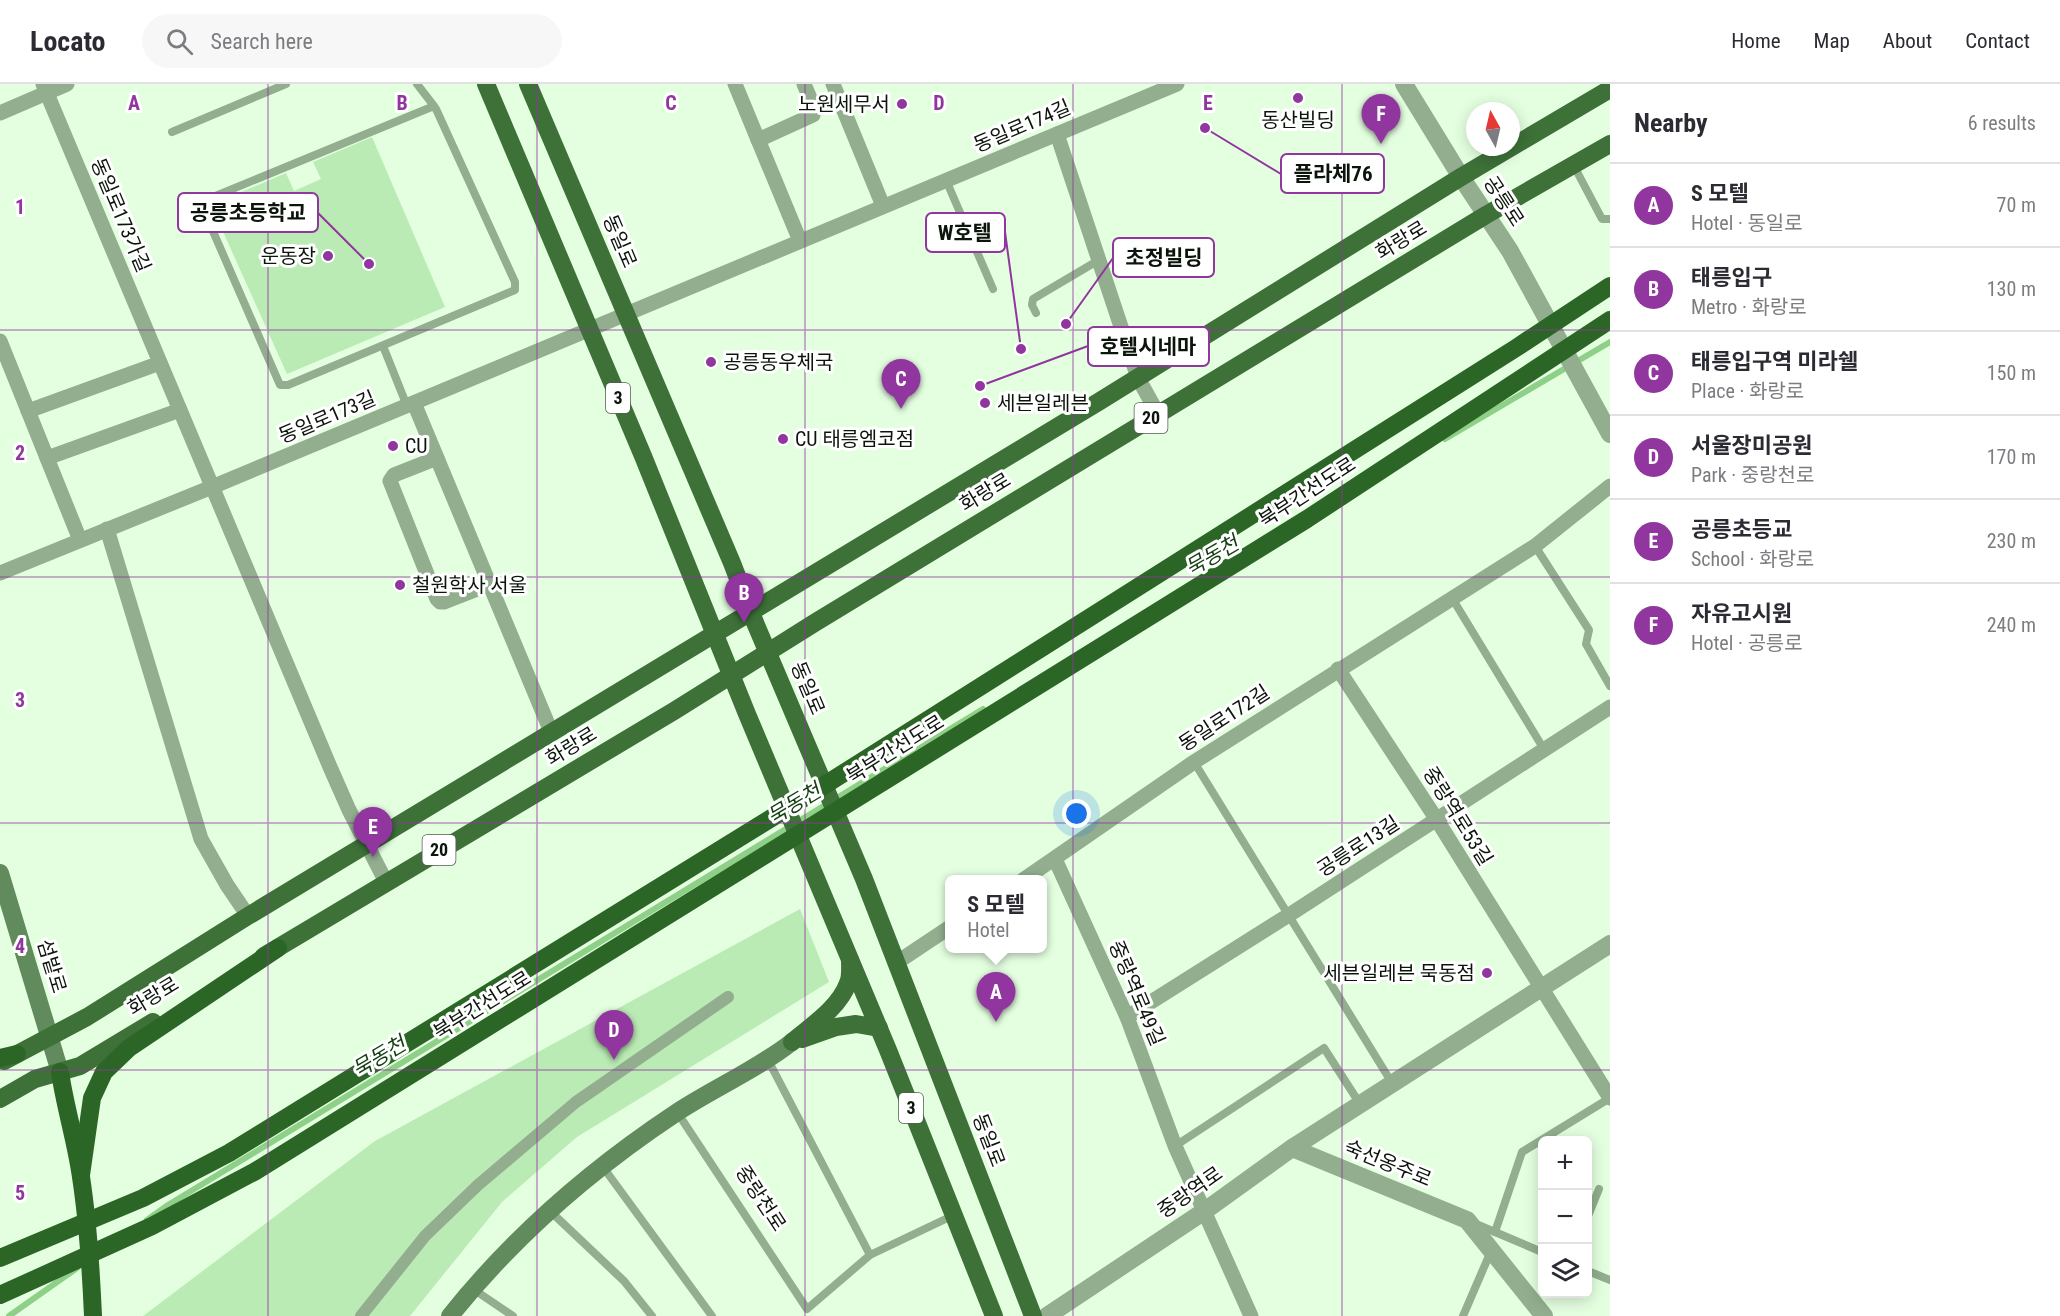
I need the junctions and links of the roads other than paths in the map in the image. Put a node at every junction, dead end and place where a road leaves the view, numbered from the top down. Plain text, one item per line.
1 (67, 84) edge
2 (286, 84) edge
3 (417, 84) edge
4 (486, 84) edge
5 (528, 84) edge
6 (735, 84) edge
7 (804, 84) edge
8 (833, 84) edge
9 (1177, 84) edge
10 (1404, 84) edge
11 (45, 88) edge
12 (1610, 89) edge
13 (434, 106) junction
14 (0, 113) edge
15 (172, 132) dead end
16 (1057, 134) junction
17 (758, 140) junction
18 (1610, 144) edge
19 (1573, 165) junction
20 (1461, 177) junction
21 (946, 180) junction
22 (883, 206) junction
23 (1485, 215) junction
24 (1610, 219) edge
25 (800, 241) junction
26 (1099, 260) junction
27 (1610, 286) edge
28 (993, 289) dead end
29 (1036, 313) dead end
30 (627, 314) junction
31 (1610, 320) edge
32 (589, 331) junction
33 (0, 341) edge
34 (383, 346) junction
35 (160, 363) junction
36 (1138, 378) junction
37 (411, 404) junction
38 (180, 410) junction
39 (28, 411) junction
40 (1158, 414) junction
41 (1608, 430) edge
42 (47, 458) junction
43 (437, 458) junction
44 (1610, 486) edge
45 (212, 487) junction
46 (108, 529) junction
47 (80, 540) junction
48 (1535, 546) junction
49 (0, 573) edge
50 (490, 584) junction
51 (1452, 598) junction
52 (752, 614) junction
53 (716, 635) junction
54 (768, 652) junction
55 (1338, 669) junction
56 (731, 675) junction
57 (1610, 686) edge
58 (1610, 707) edge
59 (552, 734) junction
60 (1545, 751) junction
61 (1194, 762) junction
62 (1437, 820) junction
63 (367, 846) junction
64 (1055, 859) junction
65 (0, 873) edge
66 (1029, 875) edge
67 (386, 882) junction
68 (1289, 915) junction
69 (248, 916) junction
70 (945, 930) edge
71 (1610, 944) edge
72 (278, 948) junction
73 (850, 958) junction
74 (896, 963) junction
75 (1541, 987) junction
76 (728, 997) dead end
77 (1127, 1017) junction
78 (879, 1028) junction
79 (50, 1036) junction
80 (792, 1042) junction
81 (9, 1056) edge
82 (768, 1060) junction
83 (0, 1064) edge
84 (60, 1072) junction
85 (1392, 1083) junction
86 (1610, 1098) edge
87 (0, 1099) edge
88 (1360, 1104) junction
89 (677, 1112) junction
90 (1175, 1146) junction
91 (1292, 1148) junction
92 (601, 1165) junction
93 (81, 1175) junction
94 (1599, 1189) dead end
95 (1592, 1205) edge
96 (549, 1210) junction
97 (1206, 1210) junction
98 (954, 1215) junction
99 (1467, 1220) junction
100 (1495, 1232) junction
101 (1538, 1250) edge
102 (1492, 1251) junction
103 (870, 1255) junction
104 (0, 1258) edge
105 (1592, 1273) edge
106 (1610, 1280) edge
107 (472, 1288) junction
108 (0, 1295) edge
109 (93, 1316) edge
110 (361, 1316) edge
111 (450, 1316) edge
112 (513, 1316) edge
113 (652, 1316) edge
114 (712, 1316) edge
115 (994, 1316) edge
116 (1033, 1316) edge
117 (1047, 1316) edge
118 (1251, 1316) edge
119 (1463, 1316) edge
120 (1544, 1316) edge

1 - 11 street
2 - 15 lane
3 - 13 lane
4 - 32 main road, 3
5 - 30 main road, 동일로 / 3
6 - 17 street
7 - 17 street
8 - 22 street
9 - 16 street, 동일로174길
10 - 20 street, 공릉로
11 - 14 street
11 - 35 street, 동일로173가길
12 - 20 main road, 화랑로 / 20
13 - 34 lane
13 - 34 lane
16 - 21 street, 동일로174길
16 - 26 street
17 - 25 street
18 - 19 main road, 화랑로 / 20
19 - 23 main road, 화랑로 / 20
19 - 24 lane
20 - 23 street, 공릉로
20 - 36 main road, 화랑로 / 20
21 - 22 street, 동일로174길
21 - 28 lane
22 - 25 street, 동일로174길
23 - 40 main road, 화랑로 / 20
23 - 41 street, 공릉로, bridge
25 - 30 street, 동일로174길
26 - 29 lane
26 - 36 street
27 - 104 highway, 북부간선도로, bridge
30 - 32 street, 동일로174길
30 - 52 main road, 동일로 / 3
31 - 108 highway, 북부간선도로, bridge
32 - 37 street, 동일로173길
32 - 53 main road, 3
33 - 39 street
34 - 37 lane
35 - 38 street, 동일로173가길
35 - 39 street
36 - 40 street
36 - 52 main road, 화랑로 / 20
37 - 43 street, 화랑로
37 - 45 street, 동일로173길
38 - 42 street
38 - 45 street, 동일로173가길
39 - 42 street
40 - 54 main road, 화랑로 / 20
42 - 47 street
43 - 50 street, 화랑로
43 - 50 street
44 - 48 street, 동일로172길
45 - 46 street, 동일로173길
45 - 63 street
46 - 47 street, 동일로173길
46 - 69 street
47 - 49 street, 동일로173길
48 - 51 street, 동일로172길
48 - 57 lane
50 - 59 street, 화랑로
51 - 55 street, 동일로172길
51 - 60 lane
52 - 53 main road, 화랑로 / 20
52 - 54 main road, 동일로 / 3
53 - 56 main road, 3
53 - 59 main road, 화랑로 / 20
54 - 56 main road, 화랑로 / 20
54 - 74 main road, 동일로 / 3, bridge
55 - 61 street, 동일로172길
55 - 62 street, 중랑역로53길
56 - 67 main road, 화랑로 / 20
56 - 73 main road, 3, bridge
58 - 60 street, 공릉로13길
59 - 63 main road, 화랑로 / 20
60 - 62 street, 공릉로13길
61 - 64 street, 동일로172길
61 - 68 lane
62 - 68 street, 공릉로13길
62 - 75 street, 중랑역로53길
63 - 67 street
63 - 69 main road, 화랑로 / 20
64 - 66 street, 동일로172길
64 - 77 street, 중랑역로49길
65 - 79 main road, 섬밭로
67 - 72 main road, 화랑로 / 20
68 - 77 street, 공릉로13길
68 - 85 lane
69 - 79 main road, 화랑로 / 20
70 - 74 street
71 - 75 street, 중랑역로
72 - 84 main road, 화랑로 / 20
72 - 93 highway
73 - 78 main road, 3
73 - 80 main road
74 - 116 main road, 동일로 / 3
75 - 85 street, 중랑역로
75 - 86 street
76 - 110 street
77 - 90 street, 중랑역로49길
78 - 80 main road
78 - 98 main road, 3
79 - 81 main road, 화랑로 / 20
79 - 84 main road, 섬밭로
80 - 82 main road
81 - 83 main road, 화랑로 / 20
82 - 89 main road
82 - 103 lane
84 - 87 main road, 화랑로 / 20
84 - 93 highway
85 - 88 street, 중랑역로
86 - 100 lane
88 - 90 lane
88 - 91 street, 중랑역로
89 - 92 main road
89 - 103 lane, 중랑천로
90 - 97 street, 중랑역로49길
91 - 97 street, 중랑역로
91 - 99 street, 숙선옹주로
92 - 96 main road
92 - 114 lane
93 - 109 highway, bridge
94 - 95 lane
96 - 107 main road
96 - 113 lane
97 - 117 street, 중랑역로
97 - 118 street, 중랑역로49길
98 - 103 lane
98 - 115 main road, 3
99 - 100 lane, 숙선옹주로
99 - 102 street, 숙선옹주로
100 - 101 lane, 숙선옹주로
102 - 119 lane
102 - 120 street, 숙선옹주로
105 - 106 lane
107 - 111 main road
107 - 112 lane

